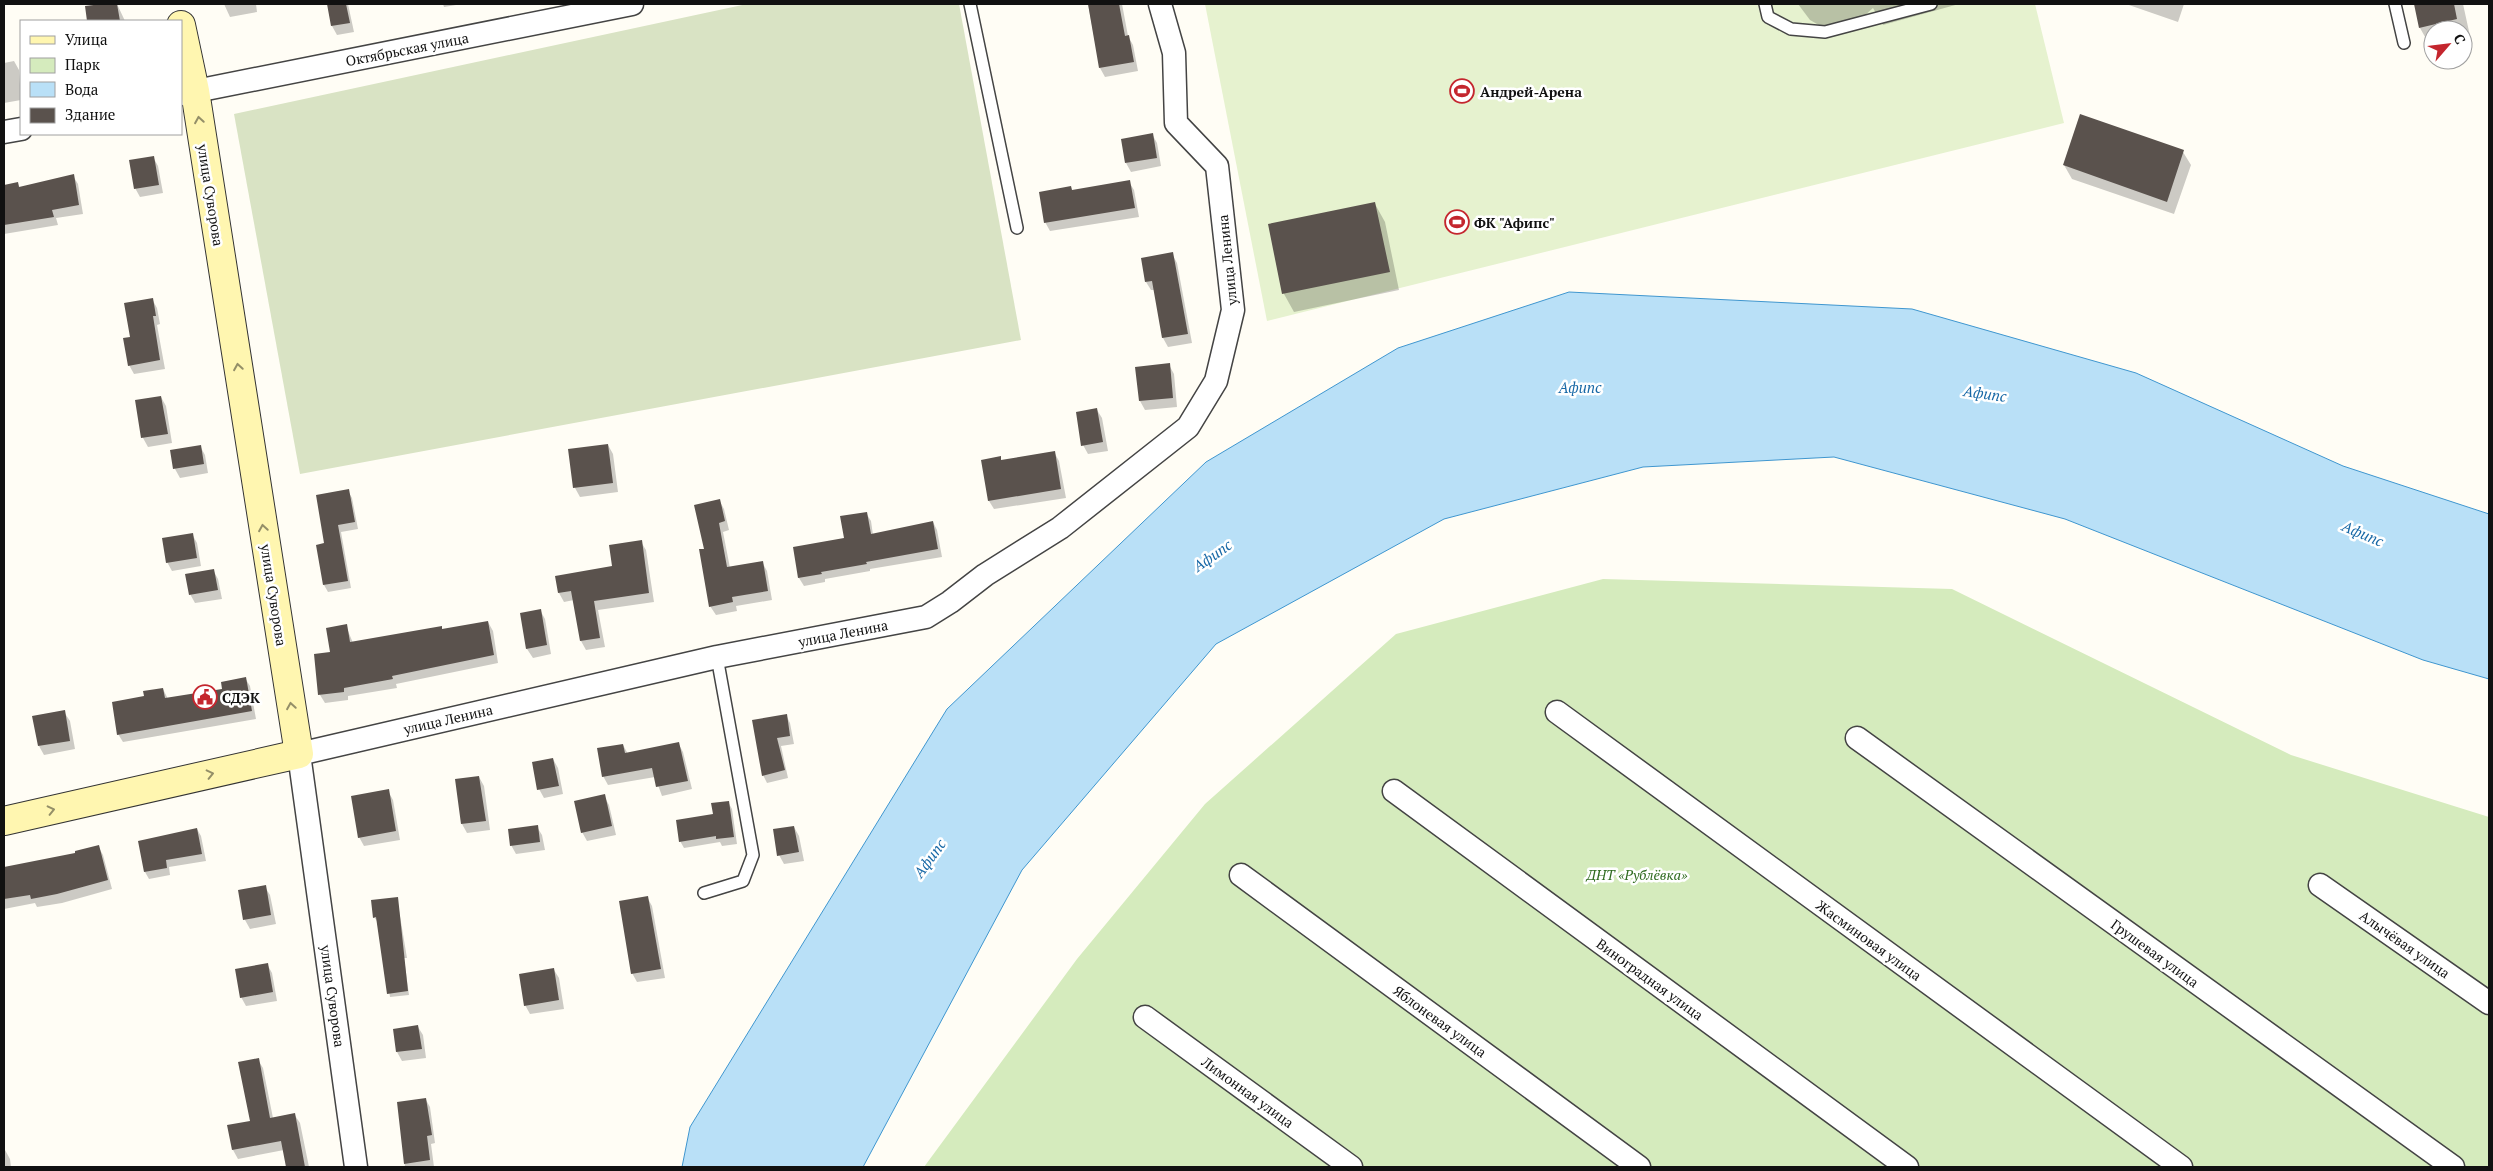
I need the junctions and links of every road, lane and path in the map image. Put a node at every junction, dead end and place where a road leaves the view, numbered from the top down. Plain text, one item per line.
1 (177, 4) edge
2 (632, 4) edge
3 (970, 4) edge
4 (1160, 4) edge
5 (1765, 4) edge
6 (1931, 4) edge
7 (2395, 4) edge
8 (180, 20) edge
9 (182, 33) edge
10 (2404, 43) dead end
11 (188, 92) edge
12 (20, 129) edge
13 (4, 132) edge
14 (1017, 228) dead end
15 (717, 657) junction
16 (1557, 712) dead end
17 (1857, 738) dead end
18 (299, 754) junction
19 (1394, 791) dead end
20 (4, 821) edge
21 (1240, 875) dead end
22 (2320, 885) dead end
23 (704, 893) dead end
24 (2489, 1003) edge
25 (1144, 1017) dead end
26 (356, 1167) edge
27 (1352, 1167) edge
28 (1639, 1167) edge
29 (1907, 1167) edge
30 (2180, 1167) edge
31 (2452, 1167) edge

1 - 8 street, улица Суворова
2 - 11 street, Октябрьская улица
3 - 14 lane
4 - 15 street, улица Ленина
5 - 6 lane
7 - 10 lane
9 - 11 street, улица Суворова
18 -> 11 street, улица Суворова
12 - 13 street
15 - 18 street, улица Ленина
15 - 23 lane
16 - 30 street, Жасминовая улица
17 - 31 street, Грушевая улица
20 -> 18 street, улица Ленина
18 - 26 street, улица Суворова
19 - 29 street, Виноградная улица
21 - 28 street, Яблоневая улица
22 - 24 street, Алычёвая улица
25 - 27 street, Лимонная улица

